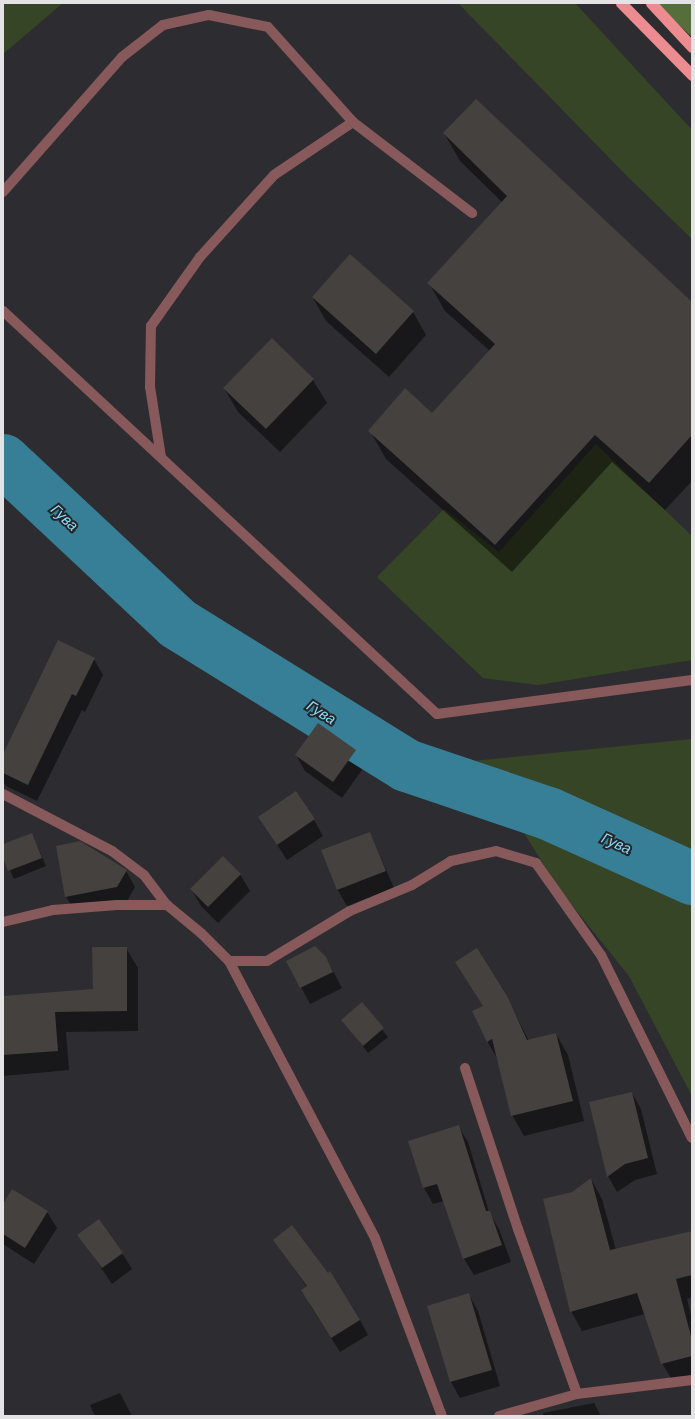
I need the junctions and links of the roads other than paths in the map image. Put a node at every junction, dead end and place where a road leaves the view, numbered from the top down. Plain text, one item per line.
1 (621, 3) edge
2 (651, 3) edge
3 (692, 47) edge
4 (692, 75) edge
5 (353, 122) junction
6 (3, 192) edge
7 (472, 213) dead end
8 (3, 311) edge
9 (161, 457) junction
10 (692, 680) edge
11 (3, 794) edge
12 (167, 905) junction
13 (3, 922) edge
14 (229, 961) junction
15 (465, 1068) dead end
16 (692, 1138) edge
17 (692, 1380) edge
18 (577, 1394) junction
19 (442, 1416) edge
20 (499, 1416) edge

1 - 4 highway
2 - 3 highway
5 - 6 lane
5 - 7 lane
5 - 9 lane
8 - 9 lane
9 - 10 lane
11 - 12 lane
12 - 13 lane
12 - 14 lane
14 - 16 lane
14 - 19 lane
15 - 18 lane
17 - 18 lane
18 - 20 lane

